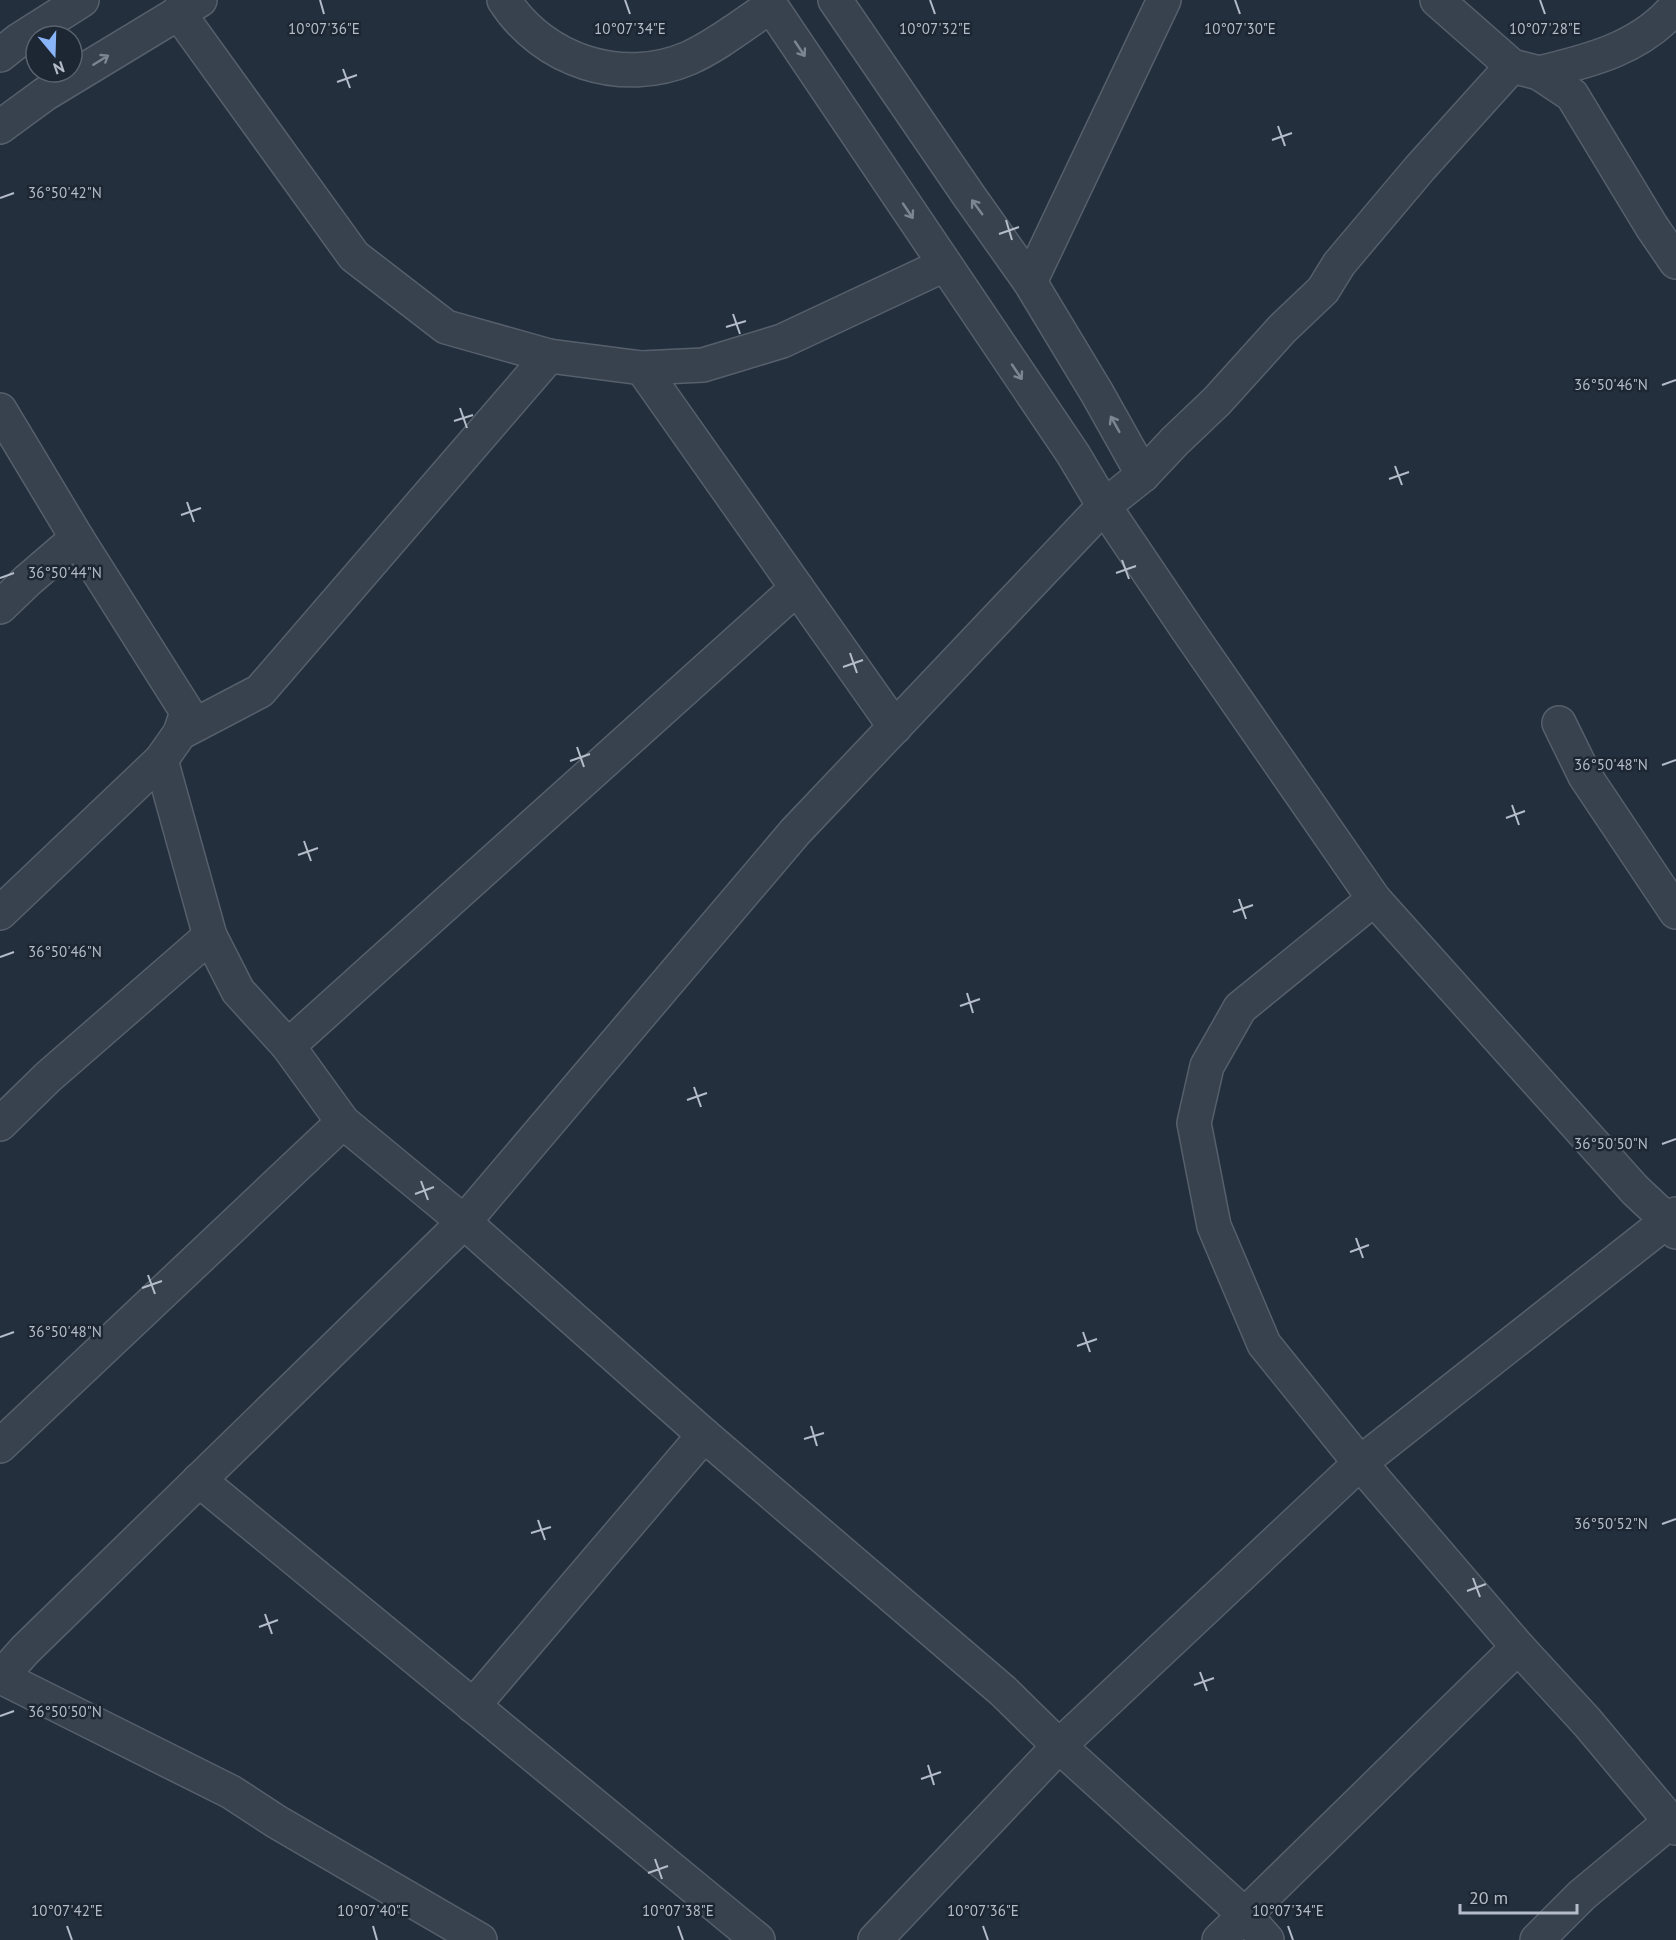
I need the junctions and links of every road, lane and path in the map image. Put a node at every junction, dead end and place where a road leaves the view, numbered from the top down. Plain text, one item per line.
1 (82, 0) edge
2 (504, 0) edge
3 (1164, 0) edge
4 (1441, 1) edge
5 (845, 2) edge
6 (769, 3) edge
7 (189, 6) edge
8 (1676, 6) edge
9 (0, 54) edge
10 (1526, 70) junction
11 (0, 127) edge
12 (1676, 262) edge
13 (944, 265) junction
14 (1030, 282) junction
15 (549, 356) junction
16 (642, 368) junction
17 (0, 410) edge
18 (1143, 475) junction
19 (1104, 506) junction
20 (78, 538) junction
21 (797, 588) junction
22 (0, 607) edge
23 (1558, 723) dead end
24 (895, 727) junction
25 (180, 733) junction
26 (161, 760) junction
27 (1374, 899) junction
28 (1676, 912) edge
29 (0, 914) edge
30 (210, 936) junction
31 (288, 1046) junction
32 (343, 1122) junction
33 (0, 1124) edge
34 (464, 1222) junction
35 (1673, 1222) edge
36 (704, 1435) junction
37 (0, 1446) edge
38 (1360, 1463) junction
39 (199, 1480) junction
40 (1518, 1647) junction
41 (0, 1677) edge
42 (473, 1706) junction
43 (1059, 1746) junction
44 (1673, 1824) edge
45 (1245, 1915) junction
46 (480, 1940) edge
47 (758, 1940) edge
48 (876, 1940) edge
49 (1219, 1940) edge
50 (1267, 1940) edge
51 (1537, 1940) edge

1 - 9 street
2 - 6 street
3 - 14 street
4 - 10 street
14 -> 5 street
6 -> 13 street
11 -> 7 street
7 - 15 street
8 - 10 street
10 - 12 street
10 - 18 street
13 - 16 street
13 -> 19 street
18 -> 14 street
15 - 16 street
15 - 25 street
16 - 21 street
17 - 20 street
18 - 19 street
19 - 24 street
19 - 27 street
20 - 22 street
20 - 25 street
21 - 24 street
21 - 31 street
23 - 28 street
24 - 34 street
25 - 26 street
26 - 29 street
26 - 30 street
27 - 35 street
27 - 38 street
30 - 31 street
30 - 33 street
31 - 32 street
32 - 34 street
32 - 37 street
34 - 36 street
34 - 39 street
35 - 38 street
36 - 42 street
36 - 43 street
38 - 40 street
38 - 43 street
39 - 41 street
39 - 42 street
40 - 44 street
40 - 45 street
41 - 46 street
42 - 47 street
43 - 45 street
43 - 48 street
44 - 51 street
45 - 49 street
45 - 50 street

